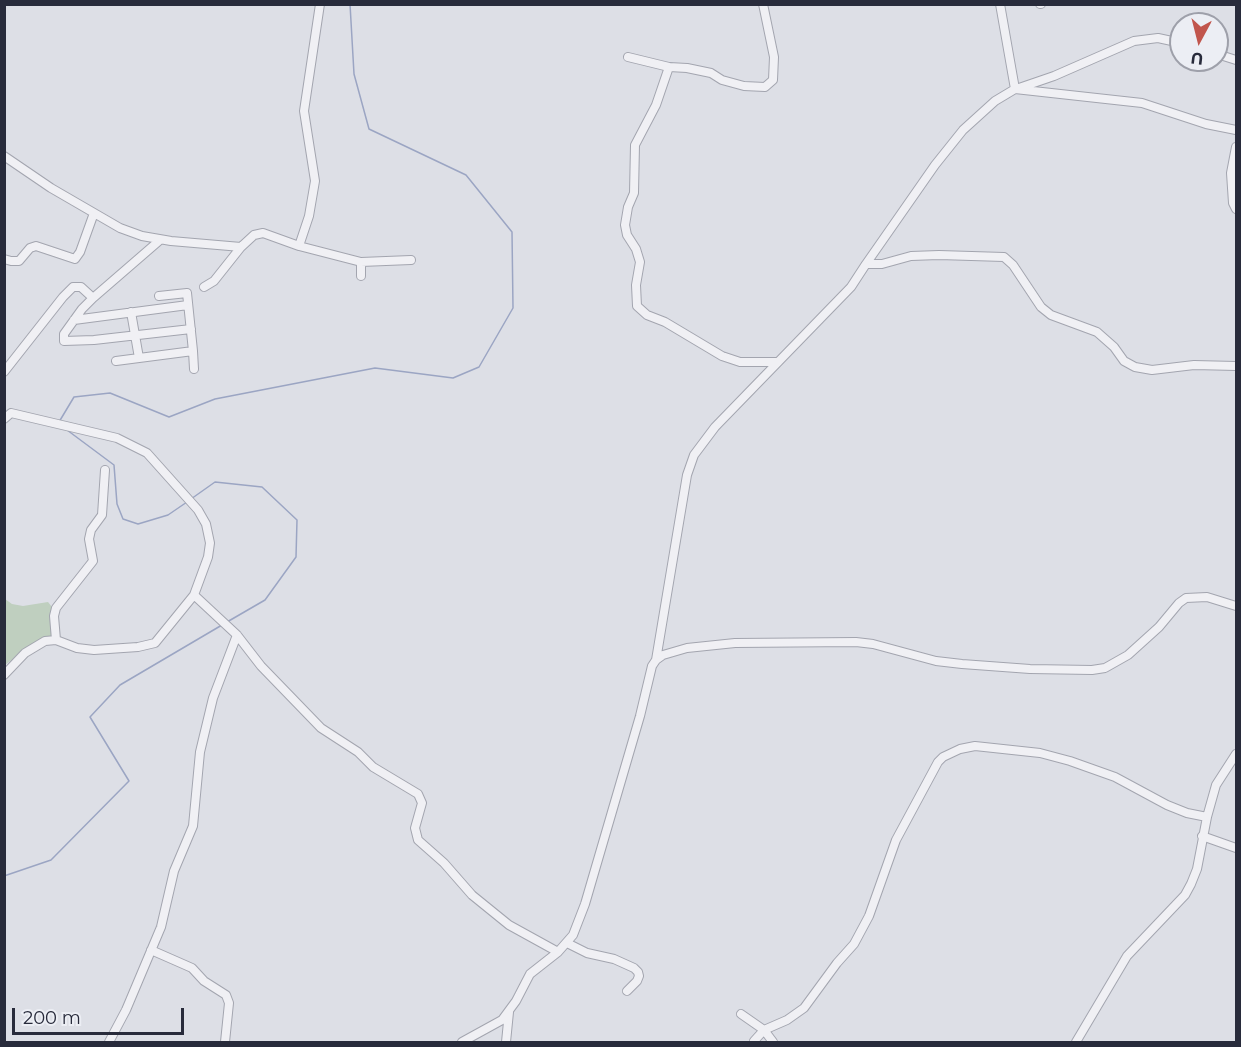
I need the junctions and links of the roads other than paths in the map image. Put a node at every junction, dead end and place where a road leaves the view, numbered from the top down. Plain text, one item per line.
1 (321, 4) edge
2 (763, 4) edge
3 (1000, 4) edge
4 (1169, 40) edge
5 (628, 57) dead end
6 (669, 67) junction
7 (1015, 89) junction
8 (1236, 130) edge
9 (1236, 147) edge
10 (4, 156) edge
11 (1236, 209) edge
12 (94, 213) junction
13 (160, 240) junction
14 (299, 246) junction
15 (241, 248) junction
16 (4, 259) edge
17 (411, 260) dead end
18 (362, 262) junction
19 (866, 264) junction
20 (361, 276) dead end
21 (204, 287) dead end
22 (159, 296) dead end
23 (93, 298) junction
24 (188, 305) junction
25 (131, 312) junction
26 (74, 320) junction
27 (191, 329) junction
28 (135, 335) junction
29 (193, 351) junction
30 (138, 358) junction
31 (116, 361) dead end
32 (778, 362) junction
33 (1236, 366) edge
34 (194, 369) dead end
35 (4, 372) edge
36 (4, 419) edge
37 (105, 470) dead end
38 (194, 595) junction
39 (1236, 606) edge
40 (237, 635) junction
41 (56, 640) junction
42 (656, 660) junction
43 (4, 675) edge
44 (1236, 754) edge
45 (1207, 818) junction
46 (1202, 836) junction
47 (1236, 848) edge
48 (567, 943) junction
49 (151, 950) junction
50 (558, 952) junction
51 (627, 990) dead end
52 (509, 1012) junction
53 (741, 1014) dead end
54 (764, 1030) junction
55 (754, 1041) dead end
56 (109, 1042) edge
57 (225, 1042) edge
58 (462, 1042) edge
59 (506, 1042) edge
60 (773, 1042) edge
61 (1076, 1042) edge

1 - 14 street
2 - 6 street
3 - 7 street
4 - 7 street
5 - 6 street
6 - 32 street
7 - 8 street
7 - 19 street
9 - 11 street
10 - 12 street
12 - 13 street
12 - 16 street
13 - 15 street
13 - 23 street
14 - 15 street
14 - 18 street
15 - 21 street
17 - 18 street
18 - 20 street
19 - 32 street
19 - 33 street
22 - 24 street
23 - 26 street
23 - 35 street
24 - 25 street
24 - 27 street
25 - 26 street
25 - 28 street
26 - 28 street
27 - 28 street
27 - 29 street
28 - 30 street
29 - 30 street
29 - 34 street
30 - 31 street
32 - 42 street
36 - 38 street
37 - 41 street
38 - 40 street
38 - 41 street
39 - 42 street
40 - 49 street
40 - 50 street
41 - 43 street
42 - 48 street
44 - 45 street
45 - 46 street
45 - 54 street
46 - 47 street
46 - 61 street
48 - 50 street
48 - 51 street
49 - 56 street
49 - 57 street
50 - 52 street
52 - 58 street
52 - 59 street
53 - 54 street
54 - 55 street
54 - 60 street

